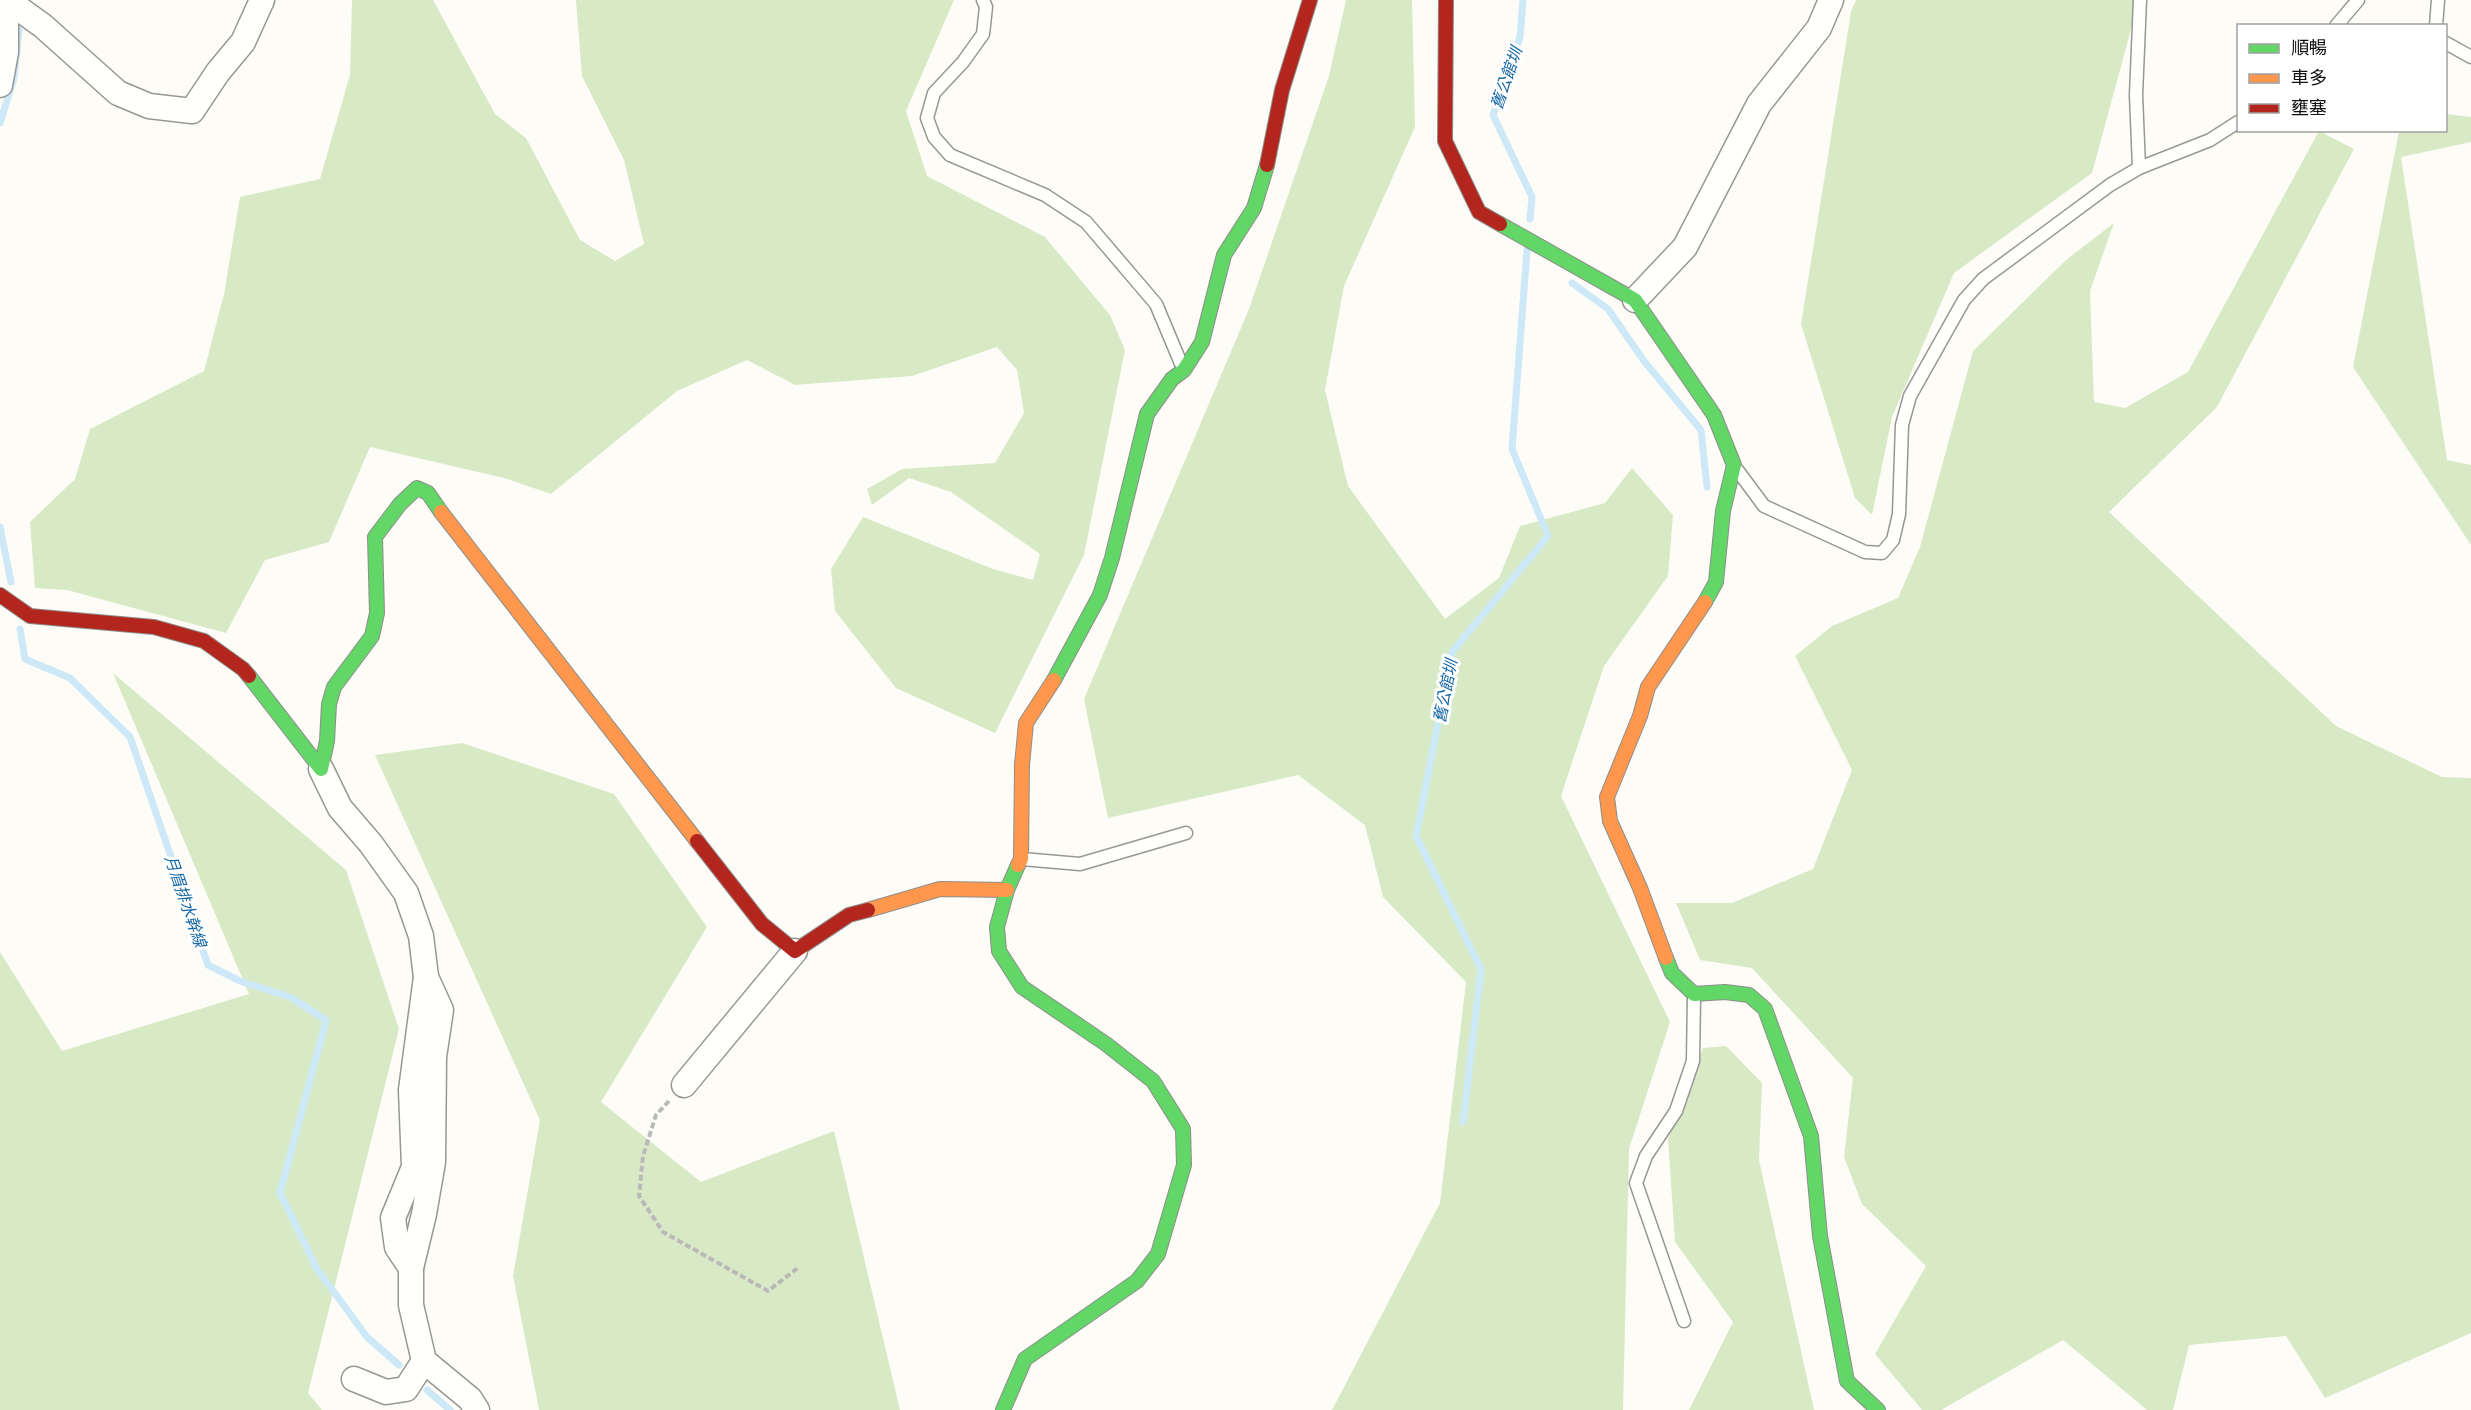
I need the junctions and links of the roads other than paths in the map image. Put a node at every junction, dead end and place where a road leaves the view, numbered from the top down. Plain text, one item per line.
1 (6, 0) edge
2 (262, 0) edge
3 (982, 0) edge
4 (1310, 0) edge
5 (1446, 0) edge
6 (1831, 0) edge
7 (2140, 0) edge
8 (2358, 0) edge
9 (2369, 0) edge
10 (2438, 0) edge
11 (2348, 12) junction
12 (2338, 24) edge
13 (2436, 24) edge
14 (2447, 45) edge
15 (2471, 57) edge
16 (0, 85) edge
17 (2237, 123) edge
18 (2139, 168) junction
19 (1635, 300) junction
20 (1184, 370) junction
21 (1734, 465) junction
22 (0, 595) edge
23 (321, 769) junction
24 (1186, 833) dead end
25 (1021, 859) junction
26 (1007, 890) junction
27 (795, 951) junction
28 (1694, 994) junction
29 (684, 1085) road end
30 (1684, 1321) dead end
31 (424, 1361) junction
32 (354, 1379) dead end
33 (477, 1410) edge
34 (1002, 1410) edge
35 (1878, 1410) edge

1 - 2 street
1 - 16 street
3 - 20 lane
4 - 20 street
5 - 19 street
6 - 19 street
7 - 18 lane
8 - 11 lane
9 - 11 lane
10 - 13 lane
11 - 12 lane
14 - 15 lane
17 - 18 lane
18 - 21 lane
19 - 21 street
20 - 25 street
21 - 28 street
22 - 23 street
23 - 27 street
23 - 31 street
24 - 25 lane
25 - 26 street
26 - 27 street
26 - 34 street
27 - 29 street
28 - 30 lane
28 - 35 street
31 - 32 street
31 - 33 street

